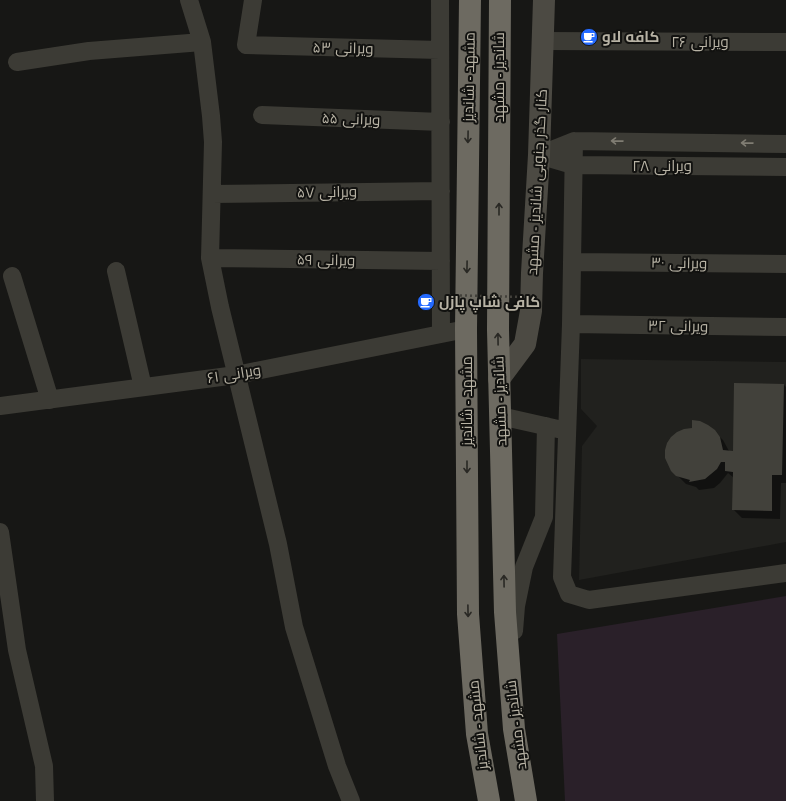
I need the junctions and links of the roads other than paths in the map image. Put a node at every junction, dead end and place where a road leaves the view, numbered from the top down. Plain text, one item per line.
1 (189, 0) edge
2 (253, 0) edge
3 (440, 0) edge
4 (470, 0) edge
5 (500, 0) edge
6 (544, 0) edge
7 (202, 42) junction
8 (543, 42) junction
9 (786, 42) edge
10 (440, 50) junction
11 (17, 62) dead end
12 (262, 115) dead end
13 (441, 122) junction
14 (574, 141) junction
15 (786, 144) edge
16 (538, 155) junction
17 (573, 165) junction
18 (786, 167) edge
19 (441, 191) junction
20 (212, 194) junction
21 (210, 258) junction
22 (441, 262) junction
23 (572, 262) junction
24 (786, 264) edge
25 (116, 271) dead end
26 (12, 276) dead end
27 (570, 324) junction
28 (786, 327) edge
29 (466, 329) junction
30 (442, 334) junction
31 (236, 375) junction
32 (499, 379) junction
33 (143, 387) junction
34 (50, 400) junction
35 (0, 406) edge
36 (500, 416) junction
37 (546, 426) junction
38 (567, 431) junction
39 (0, 532) edge
40 (786, 573) edge
41 (510, 680) junction
42 (45, 801) edge
43 (351, 801) edge
44 (488, 801) edge
45 (526, 801) edge

1 - 7 street
2 - 10 street, ویرانی ۵۳
3 - 10 street
4 -> 29 highway, مشهد - شاندیز
32 -> 5 highway, شاندیز - مشهد
6 - 8 street, کنار گذر جنوبی شاندیز - مشهد
7 - 11 street
7 - 20 street
8 - 9 street, ویرانی ۲۶
8 - 16 street, کنار گذر جنوبی شاندیز - مشهد
10 - 13 street
12 - 13 street, ویرانی ۵۵
13 - 19 street
15 -> 14 street
14 - 16 street
14 - 17 street
16 - 17 street, ویرانی ۲۸
16 - 32 street, کنار گذر جنوبی شاندیز - مشهد
17 - 18 street, ویرانی ۲۸
17 - 23 street
19 - 20 street, ویرانی ۵۷
19 - 22 street
20 - 21 street
21 - 22 street, ویرانی ۵۹
21 - 31 street
22 - 30 street
23 - 24 street, ویرانی ۳۰
23 - 27 street
25 - 33 street
26 - 34 street
27 - 28 street, ویرانی ۳۲
27 - 38 street
29 - 30 street, ویرانی ۶۱
29 -> 44 highway, مشهد - شاندیز
30 - 31 street, ویرانی ۶۱
31 - 33 street, ویرانی ۶۱
31 - 43 street
32 - 36 highway, شاندیز - مشهد
33 - 34 street, ویرانی ۶۱
34 - 35 street, ویرانی ۶۱
36 - 37 street
41 -> 36 highway, شاندیز - مشهد
37 - 38 street
37 - 41 street
38 - 40 street
39 - 42 street
41 - 45 highway, شاندیز - مشهد

